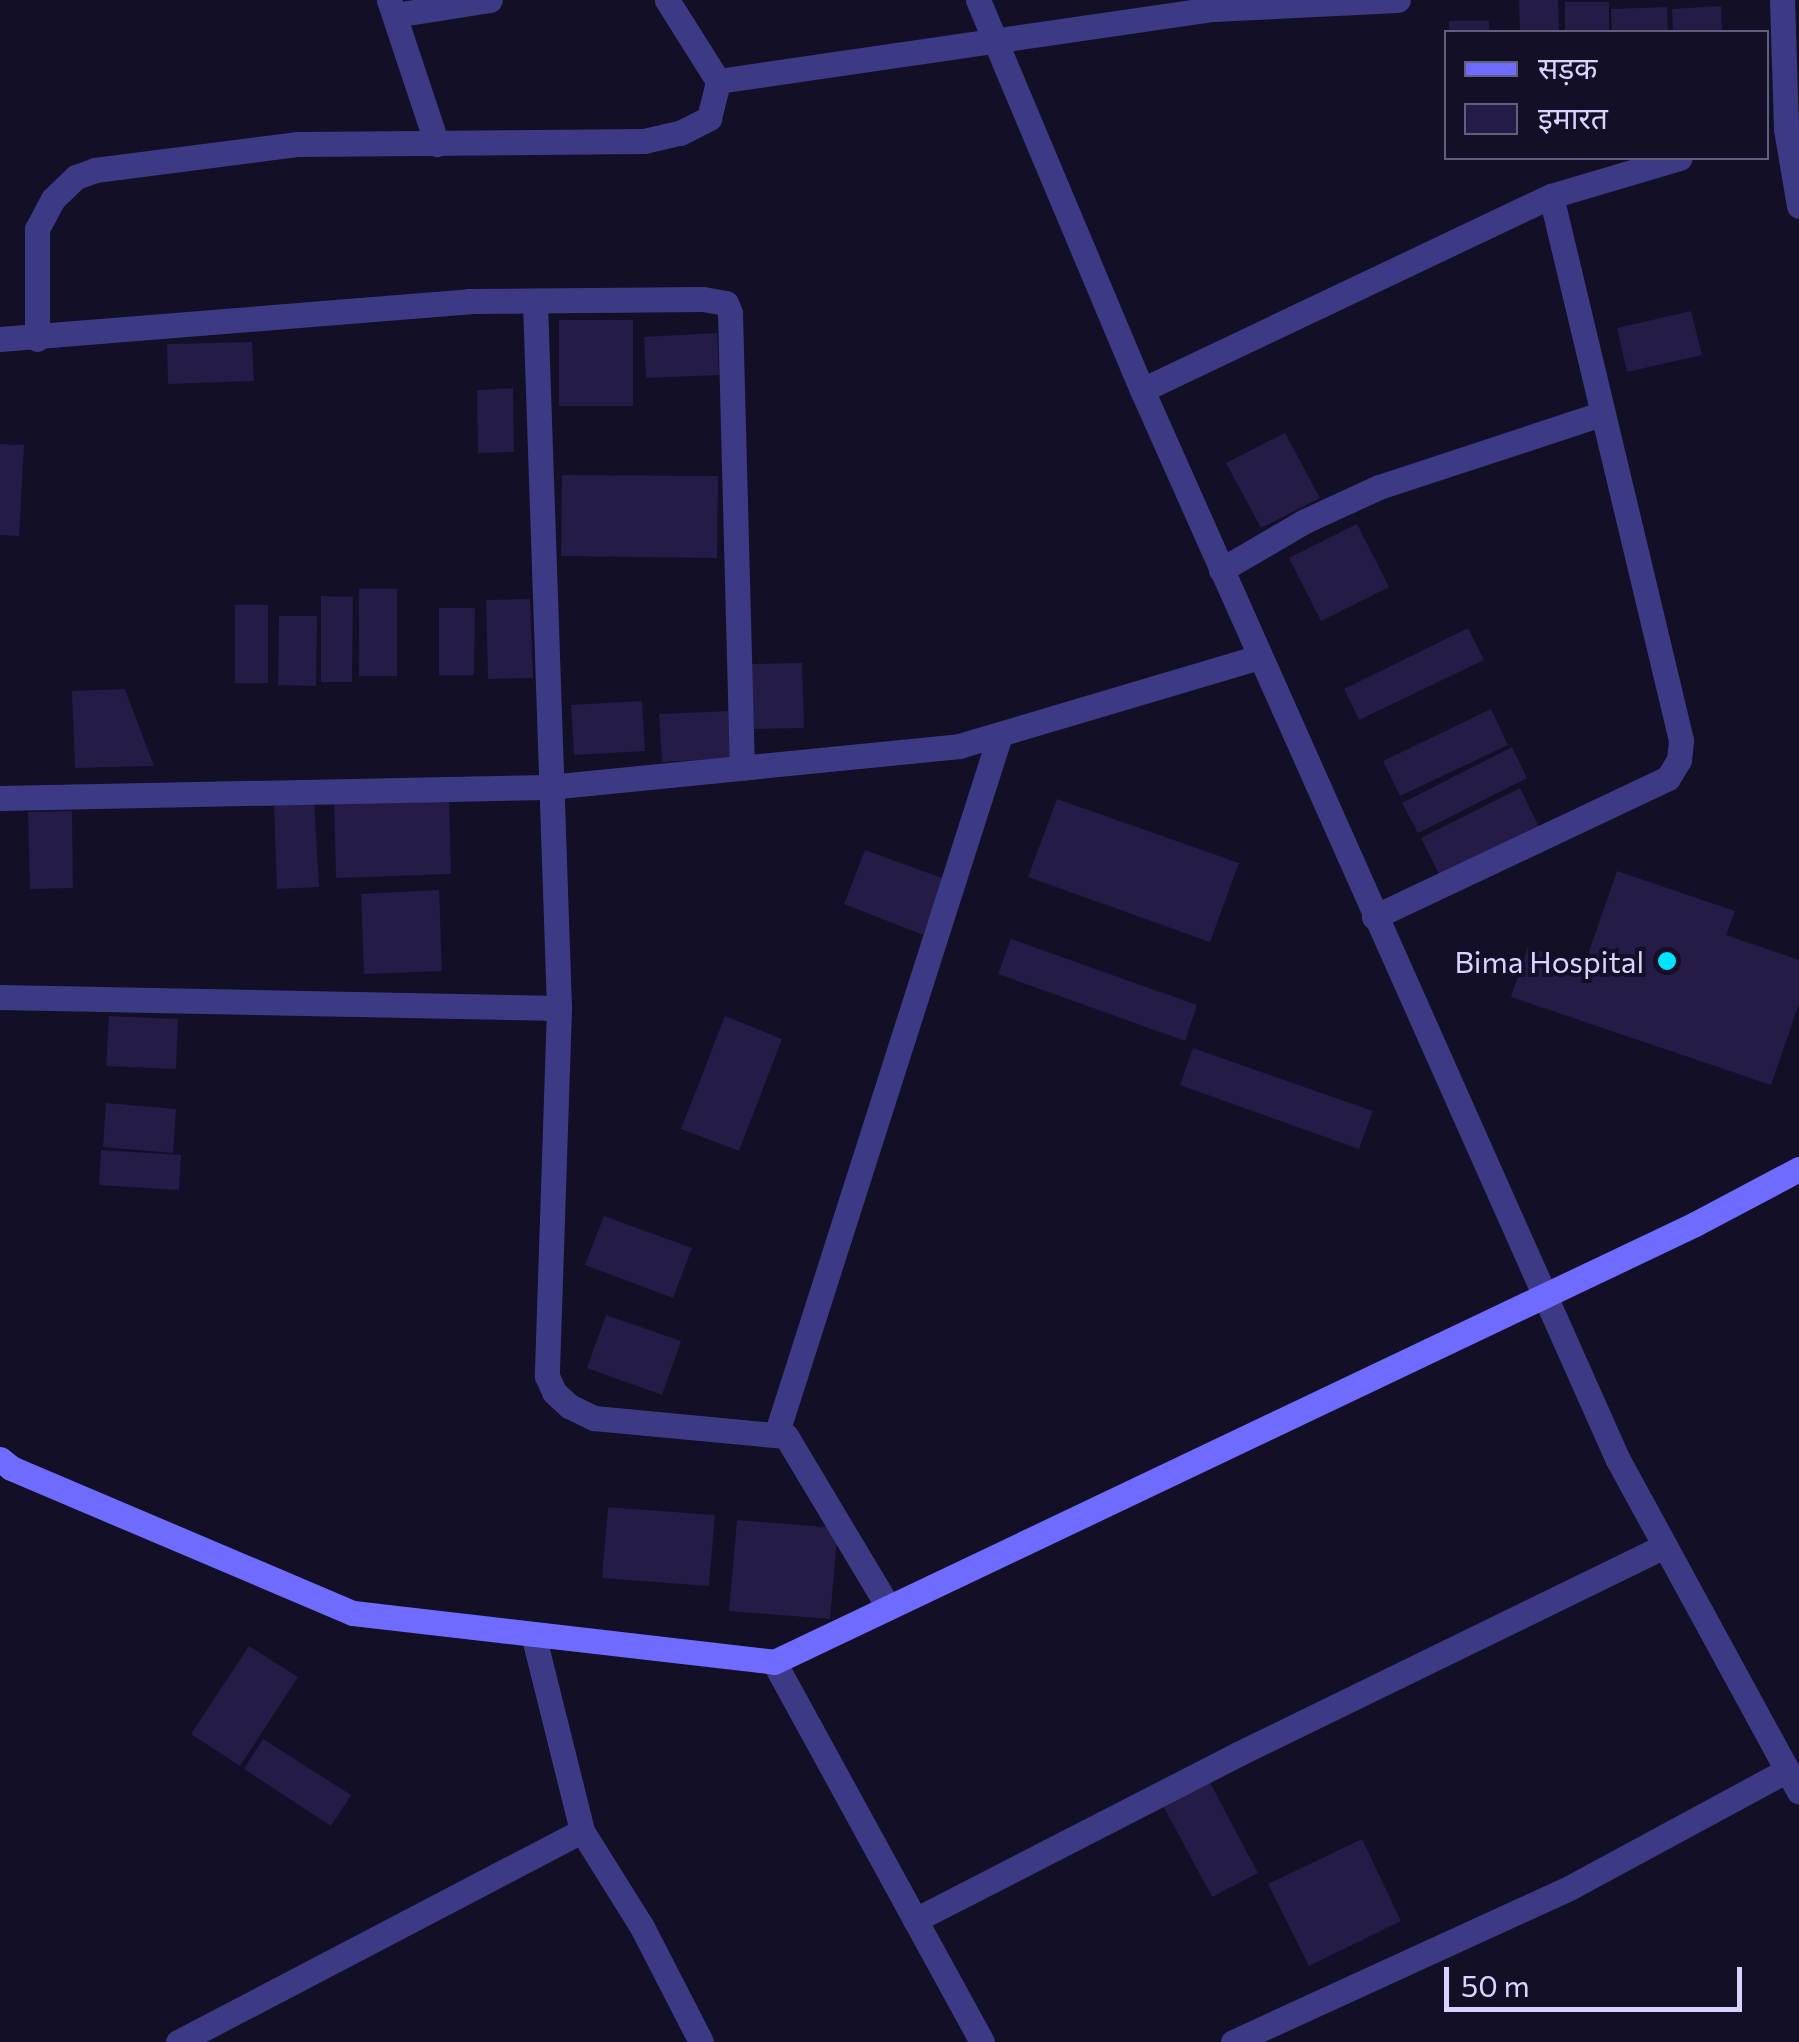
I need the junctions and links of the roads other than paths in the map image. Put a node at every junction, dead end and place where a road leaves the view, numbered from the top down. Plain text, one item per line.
1 (490, 0) edge
2 (667, 0) edge
3 (978, 0) edge
4 (1398, 0) edge
5 (1782, 0) edge
6 (392, 7) edge
7 (1165, 8) edge
8 (996, 44) junction
9 (718, 81) junction
10 (1784, 130) edge
11 (437, 144) junction
12 (1672, 160) edge
13 (1552, 196) junction
14 (1799, 206) edge
15 (535, 303) junction
16 (0, 339) edge
17 (37, 339) junction
18 (1142, 390) junction
19 (1601, 414) junction
20 (1221, 570) junction
21 (1260, 657) junction
22 (999, 738) junction
23 (742, 767) junction
24 (549, 787) junction
25 (0, 798) edge
26 (1374, 917) junction
27 (0, 997) edge
28 (559, 1008) junction
29 (1799, 1169) edge
30 (1544, 1296) junction
31 (777, 1432) junction
32 (0, 1459) edge
33 (1664, 1546) junction
34 (889, 1608) junction
35 (533, 1634) junction
36 (774, 1662) junction
37 (1793, 1781) edge
38 (582, 1832) junction
39 (915, 1920) junction
40 (178, 2042) edge
41 (701, 2042) edge
42 (982, 2042) edge
43 (1233, 2042) edge

1 - 6 street
2 - 9 street
3 - 8 street
4 - 7 street
5 - 10 street
6 - 11 street
7 - 8 street
8 - 9 street
8 - 18 street
9 - 11 street
10 - 14 street
11 - 17 street
12 - 13 street
13 - 18 street
13 - 19 street
15 - 17 street
15 - 23 street
15 - 24 street
16 - 17 street
18 - 20 street
19 - 20 street
19 - 26 street
20 - 21 street
21 - 22 street
21 - 26 street
22 - 23 street
22 - 31 street
23 - 24 street
24 - 25 street
24 - 28 street
26 - 30 street
27 - 28 street
28 - 31 street
29 - 30 street
30 - 33 street
30 - 34 street
31 - 34 street
32 - 35 street
33 - 37 street
33 - 39 street
34 - 36 street
35 - 36 street
35 - 38 street
36 - 39 street
37 - 43 street
38 - 40 street
38 - 41 street
39 - 42 street

